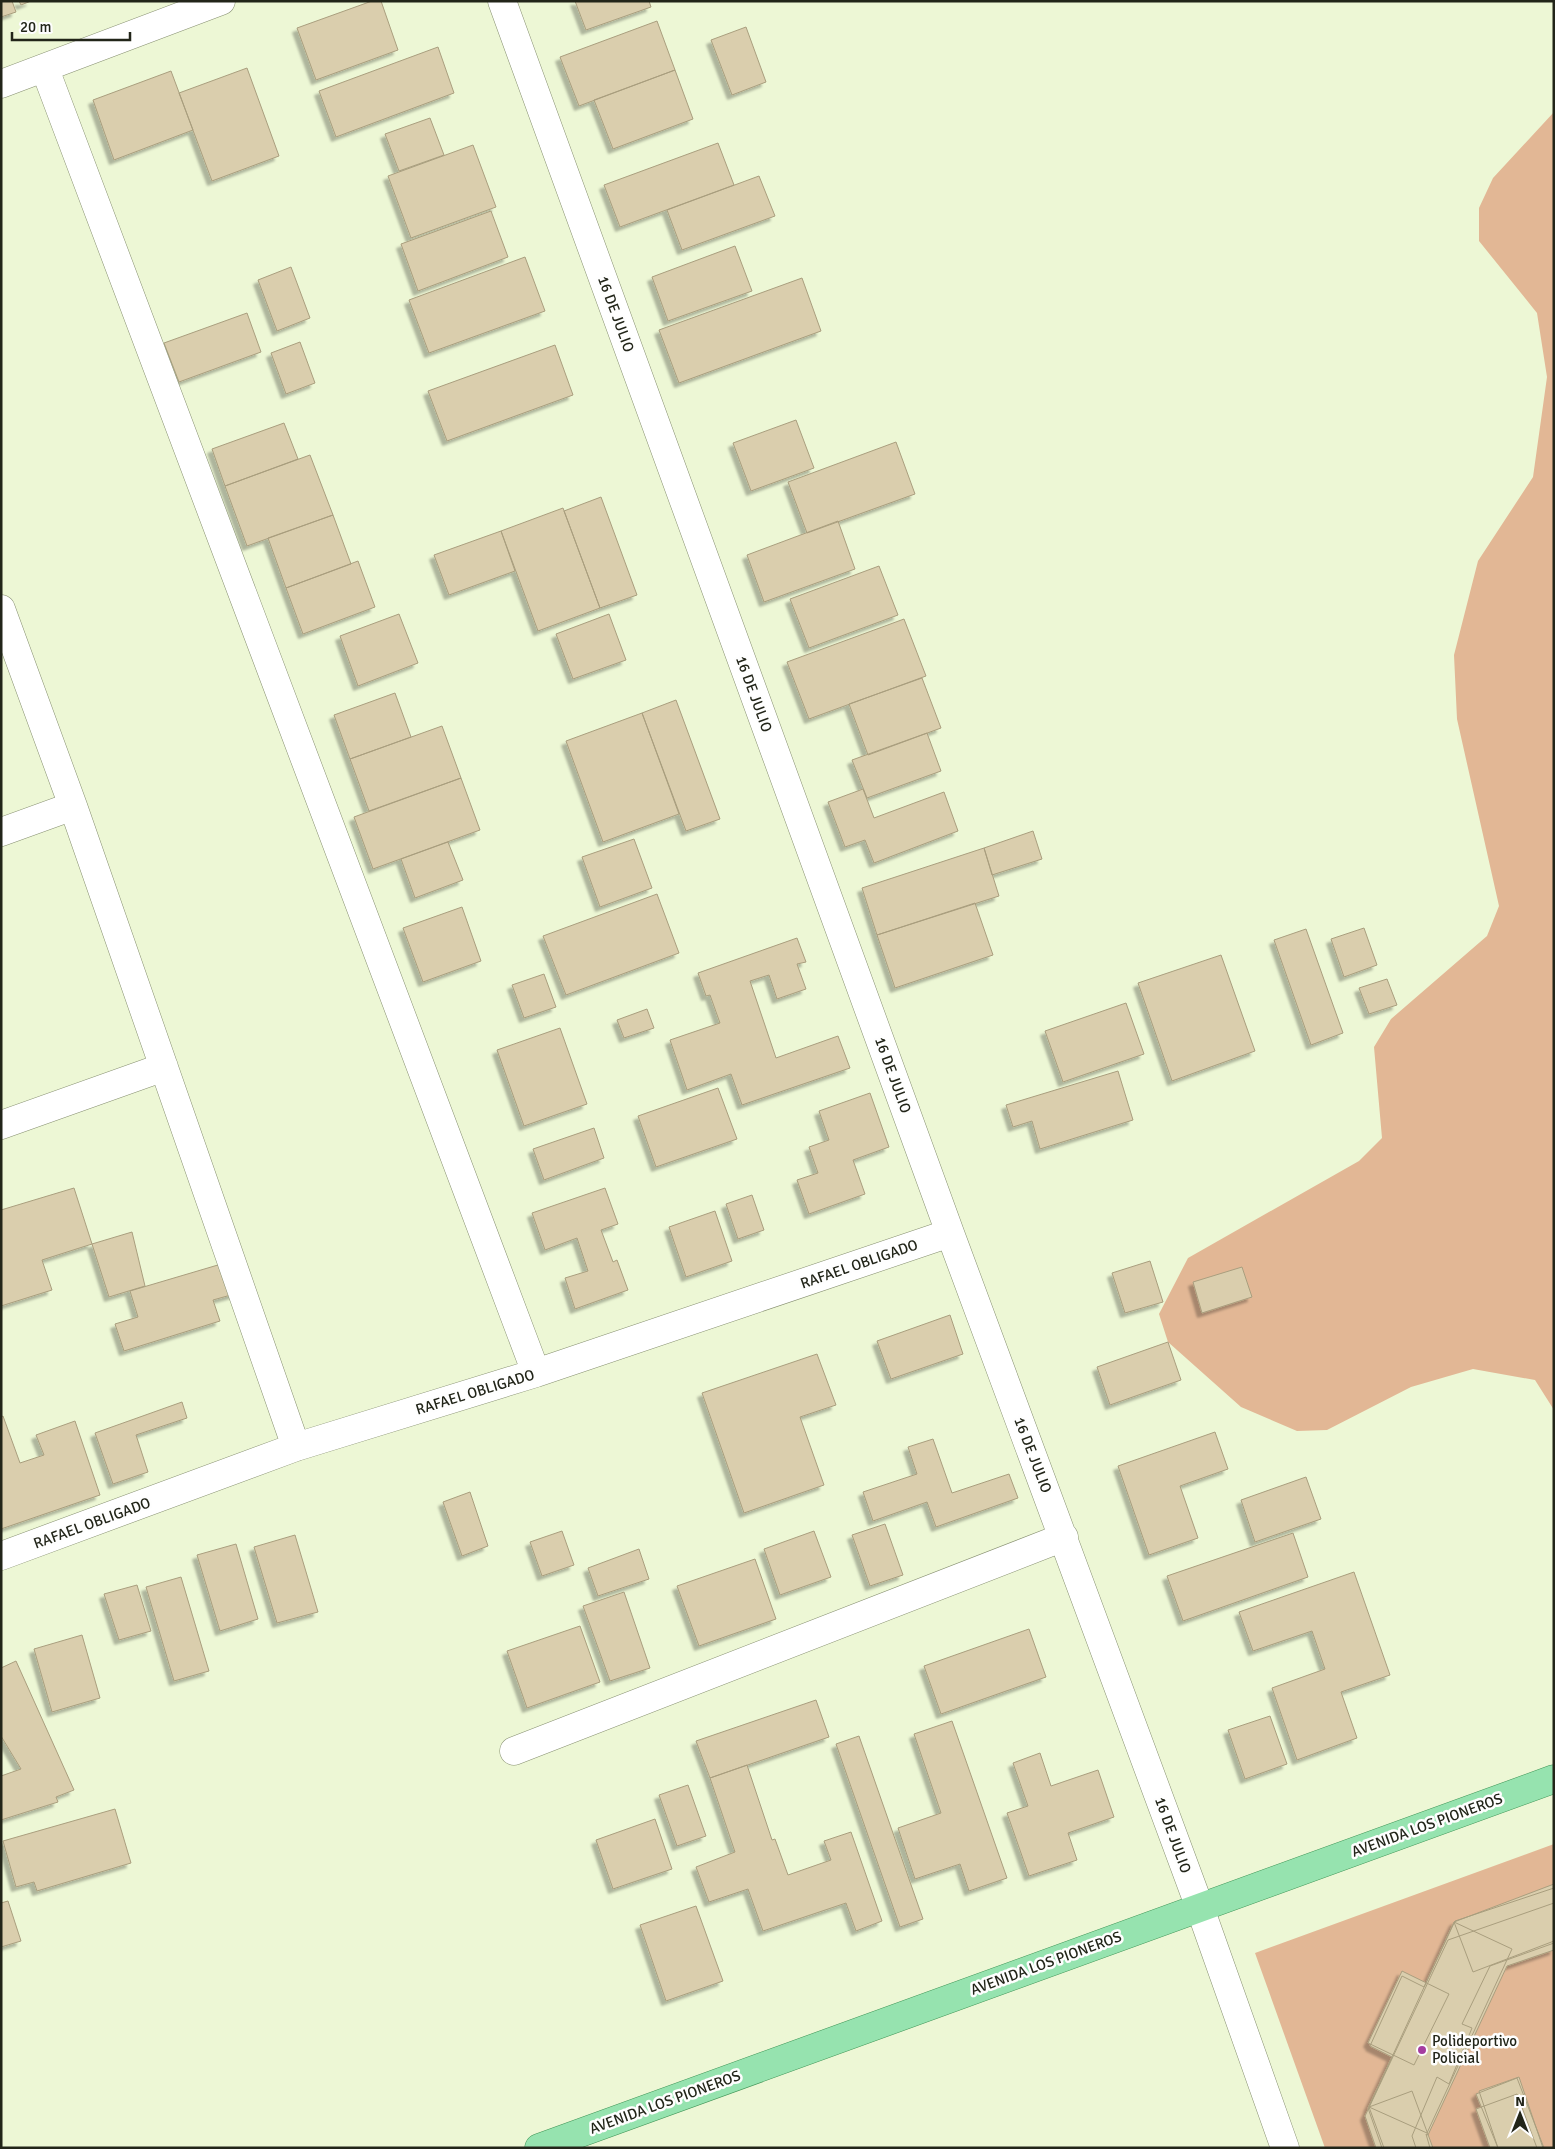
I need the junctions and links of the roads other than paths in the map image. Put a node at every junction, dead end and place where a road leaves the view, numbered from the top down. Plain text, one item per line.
1 (222, 1) edge
2 (502, 1) edge
3 (45, 69) junction
4 (1, 84) edge
5 (1, 609) edge
6 (73, 806) junction
7 (1, 832) edge
8 (164, 1067) junction
9 (1, 1124) edge
10 (950, 1233) junction
11 (536, 1373) junction
12 (296, 1447) junction
13 (1064, 1537) junction
14 (1, 1556) edge
15 (514, 1751) dead end
16 (1554, 1779) edge
17 (1200, 1908) junction
18 (539, 2148) edge
19 (1285, 2148) edge

1 - 3 street
2 - 10 street, 16 DE JULIO
3 - 4 street
3 - 11 street
5 - 6 street
6 - 7 street
6 - 8 street
8 - 9 street
8 - 12 street
10 - 11 street, RAFAEL OBLIGADO
10 - 13 street, 16 DE JULIO
11 - 12 street, RAFAEL OBLIGADO
12 - 14 street, RAFAEL OBLIGADO
13 - 15 street
13 - 17 street, 16 DE JULIO
16 - 17 main road, AVENIDA LOS PIONEROS
17 - 18 main road, AVENIDA LOS PIONEROS
17 - 19 street, 16 DE JULIO

